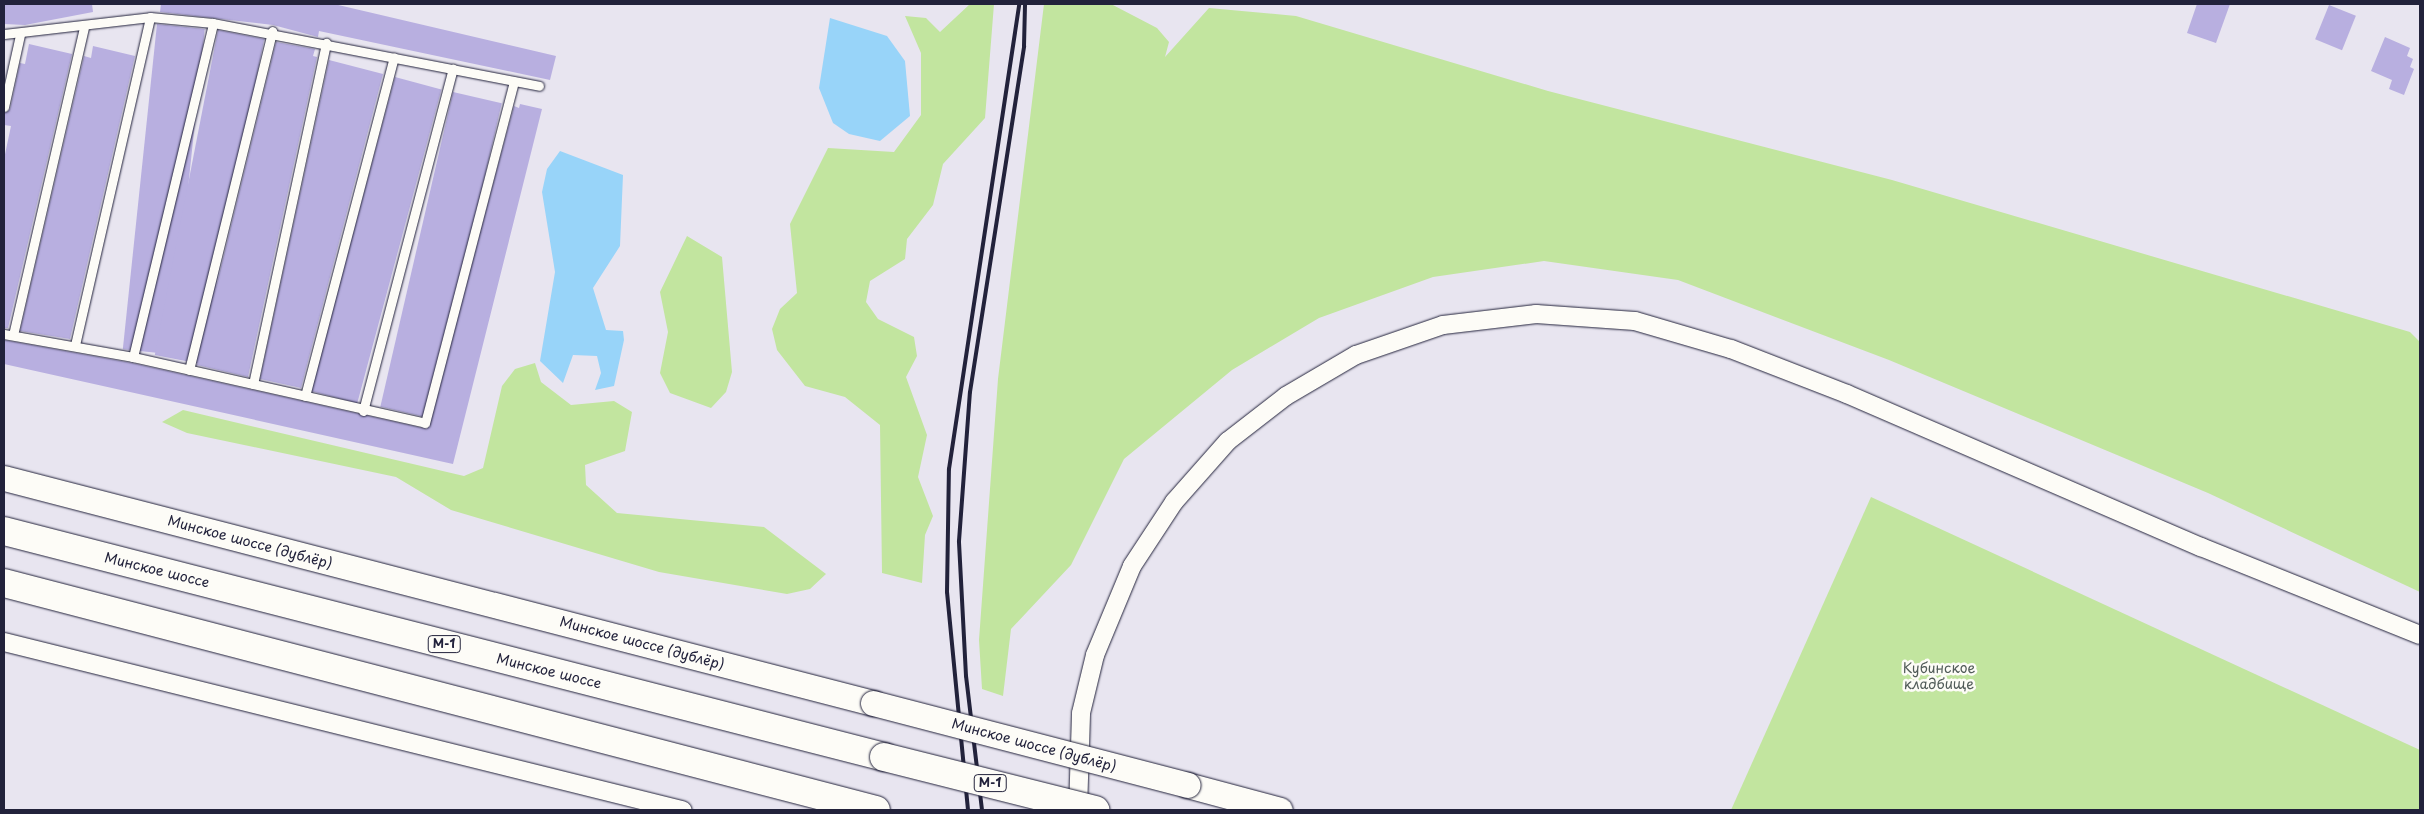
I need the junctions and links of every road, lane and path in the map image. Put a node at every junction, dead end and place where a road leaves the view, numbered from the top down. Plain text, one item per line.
1 (150, 17) junction
2 (213, 23) junction
3 (84, 28) junction
4 (272, 31) junction
5 (4, 34) edge
6 (20, 34) junction
7 (326, 43) junction
8 (394, 57) junction
9 (453, 69) junction
10 (514, 81) junction
11 (539, 86) dead end
12 (4, 108) edge
13 (8, 334) edge
14 (75, 346) junction
15 (133, 357) junction
16 (189, 370) junction
17 (253, 384) junction
18 (305, 396) junction
19 (363, 411) junction
20 (4, 478) edge
21 (4, 530) edge
22 (4, 583) edge
23 (2420, 635) edge
24 (4, 642) edge
25 (682, 810) edge
26 (876, 810) edge
27 (1078, 810) edge
28 (1095, 810) edge
29 (1280, 810) edge

1 - 2 lane
1 - 3 lane
1 - 14 lane
2 - 4 lane
2 - 15 lane
3 - 6 lane
3 - 13 lane
4 - 7 lane
4 - 16 lane
5 - 6 lane
6 - 12 lane
7 - 8 lane
7 - 17 lane
8 - 9 lane
8 - 18 lane
9 - 10 lane
9 - 19 lane
10 - 11 lane
10 - 19 lane
13 - 14 lane
14 - 15 lane
15 - 16 lane
16 - 17 lane
17 - 18 lane
18 - 19 lane
20 - 29 main road, Минское шоссе (дублёр), bridge
21 - 28 highway, Минское шоссе / М-1, bridge
22 - 26 highway
23 - 27 street
24 - 25 street

